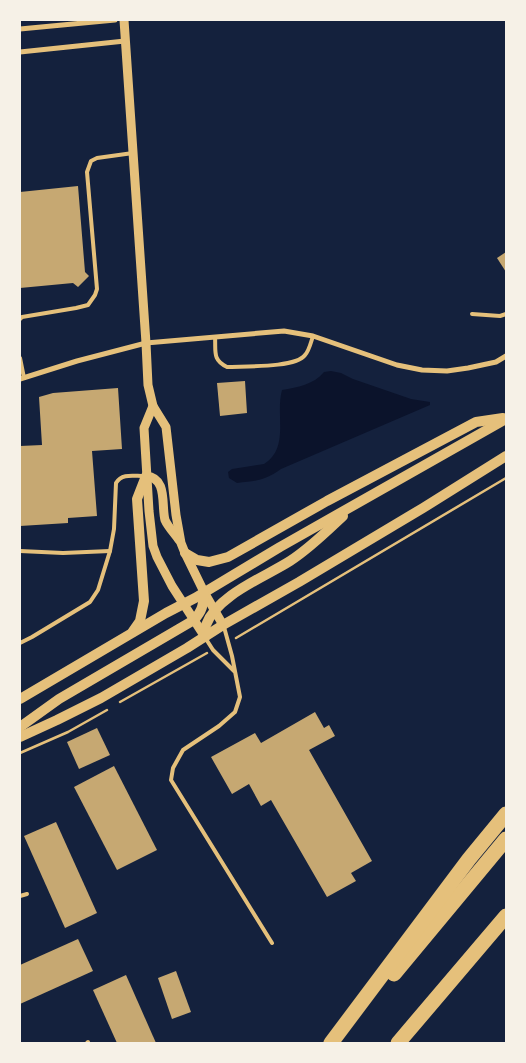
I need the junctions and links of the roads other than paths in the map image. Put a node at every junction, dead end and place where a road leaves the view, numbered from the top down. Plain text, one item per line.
1 (115, 20) edge
2 (124, 20) edge
3 (20, 29) edge
4 (125, 41) junction
5 (20, 52) edge
6 (132, 154) junction
7 (472, 314) dead end
8 (506, 314) edge
9 (20, 319) edge
10 (313, 336) junction
11 (215, 337) junction
12 (146, 343) junction
13 (506, 356) edge
14 (20, 358) edge
15 (22, 379) edge
16 (153, 406) junction
17 (506, 418) edge
18 (506, 456) edge
19 (146, 476) junction
20 (354, 506) junction
21 (181, 543) junction
22 (20, 551) edge
23 (110, 552) junction
24 (185, 553) junction
25 (204, 592) junction
26 (184, 604) junction
27 (215, 611) junction
28 (194, 620) junction
29 (223, 625) junction
30 (131, 634) junction
31 (205, 637) junction
32 (20, 643) edge
33 (234, 671) junction
34 (20, 699) edge
35 (20, 727) edge
36 (20, 737) edge
37 (506, 814) edge
38 (506, 839) edge
39 (27, 894) dead end
40 (20, 896) edge
41 (506, 916) edge
42 (272, 943) dead end
43 (332, 1043) edge
44 (398, 1043) edge

1 - 3 street
2 - 4 street
4 - 5 street
4 - 6 street
6 - 9 lane
6 - 12 street
7 - 8 lane
10 - 11 street
10 - 11 lane
10 - 13 street
11 - 12 street
12 - 15 street
12 - 16 street
14 - 15 lane
16 - 19 street
16 - 21 street
17 - 20 main road
17 - 24 main road
18 - 29 main road
19 - 21 street
19 - 23 lane
19 - 26 street
19 - 30 main road
20 - 25 main road
20 - 27 main road
21 - 24 street
22 - 23 lane
23 - 32 lane
24 - 25 street
25 - 26 main road
25 - 27 street
25 - 28 main road
26 - 28 street
26 - 30 main road
27 - 29 street
27 - 31 main road
28 - 31 street
28 - 35 main road
29 - 31 main road
29 - 33 lane
30 - 34 main road
31 - 33 lane
31 - 36 main road
33 - 42 lane
37 - 43 highway
38 - 43 highway
39 - 40 lane
41 - 44 highway

